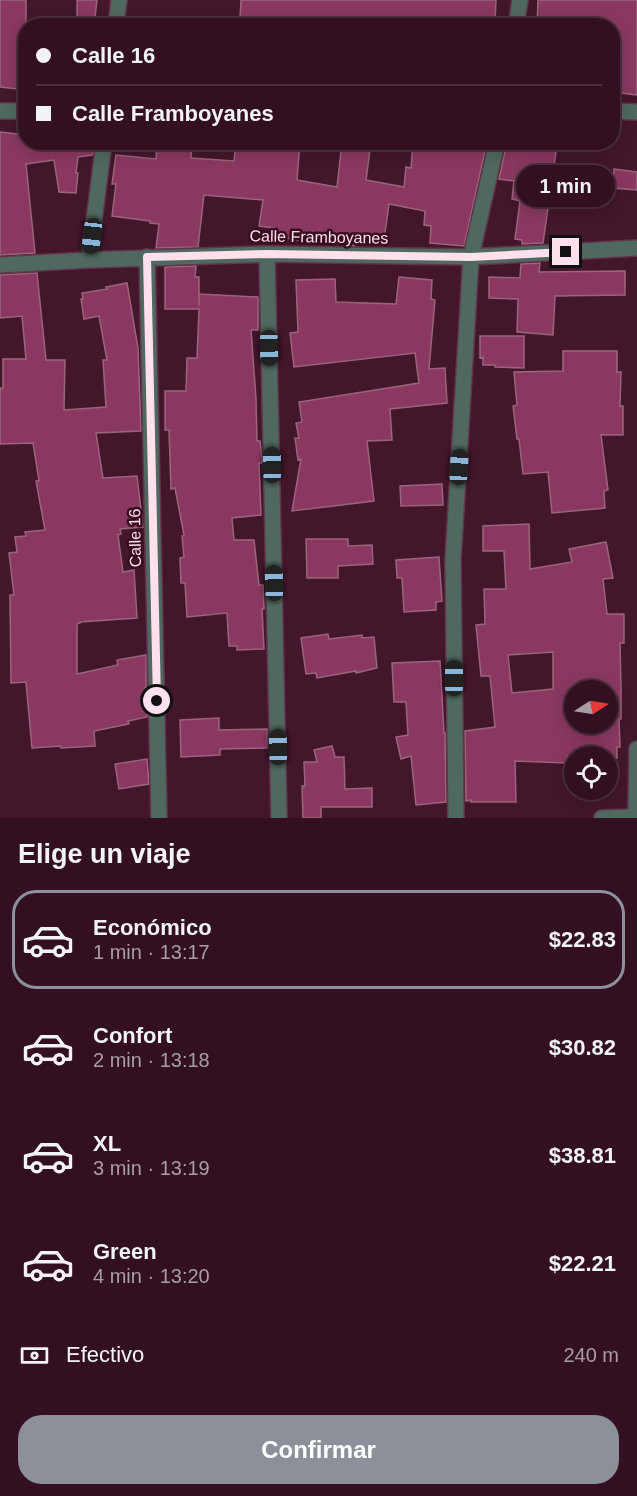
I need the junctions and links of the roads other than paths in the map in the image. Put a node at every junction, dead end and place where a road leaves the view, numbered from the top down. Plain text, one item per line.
1 (119, 0) edge
2 (520, 0) edge
3 (117, 18) edge
4 (517, 18) edge
5 (0, 111) edge
6 (18, 111) edge
7 (620, 111) edge
8 (637, 112) edge
9 (103, 150) edge
10 (495, 150) edge
11 (637, 248) edge
12 (267, 254) junction
13 (147, 257) junction
14 (471, 257) junction
15 (89, 260) junction
16 (0, 265) edge
17 (637, 749) edge
18 (636, 817) edge
19 (159, 818) edge
20 (279, 818) edge
21 (456, 818) edge
22 (602, 818) edge

1 - 3 street
2 - 4 street
5 - 6 street
7 - 8 street
9 - 15 street
10 - 14 street
11 - 14 street, Calle Framboyanes
12 - 13 street, Calle Framboyanes
12 - 14 street, Calle Framboyanes
12 - 20 street
13 - 15 street, Calle Framboyanes
13 - 19 street, Calle 16
14 - 21 street
15 - 16 street, Calle Framboyanes
17 - 18 street
18 - 22 street

